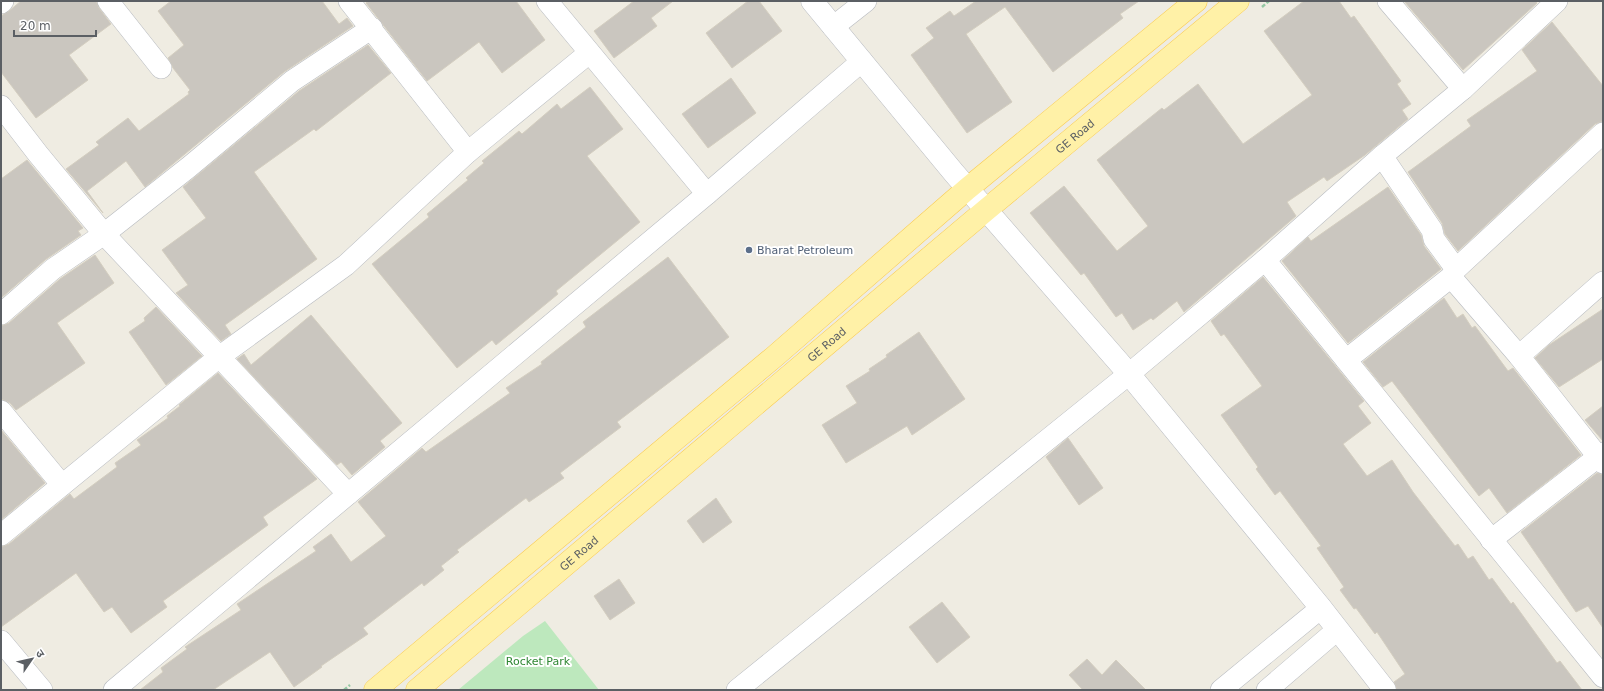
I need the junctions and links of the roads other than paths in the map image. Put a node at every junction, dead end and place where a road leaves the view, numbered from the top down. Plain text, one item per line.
1 (3, 1) edge
2 (108, 1) edge
3 (349, 1) edge
4 (547, 1) edge
5 (812, 1) edge
6 (866, 1) edge
7 (1196, 1) edge
8 (1238, 1) edge
9 (1388, 1) edge
10 (1557, 1) edge
11 (1, 3) edge
12 (834, 27) junction
13 (372, 28) junction
14 (589, 53) junction
15 (862, 61) junction
16 (161, 68) dead end
17 (1463, 89) junction
18 (1, 106) edge
19 (1603, 133) edge
20 (468, 152) junction
21 (1382, 156) junction
22 (968, 189) junction
23 (707, 194) junction
24 (986, 210) junction
25 (104, 234) junction
26 (1264, 260) junction
27 (1454, 273) junction
28 (1603, 282) edge
29 (1, 314) edge
30 (1519, 356) junction
31 (219, 357) junction
32 (1346, 360) junction
33 (1129, 374) junction
34 (1, 411) edge
35 (1601, 458) edge
36 (62, 485) junction
37 (348, 494) junction
38 (1, 535) edge
39 (1491, 540) junction
40 (1321, 608) junction
41 (1337, 630) junction
42 (1, 641) edge
43 (413, 659) junction
44 (1603, 677) edge
45 (424, 684) edge
46 (42, 690) edge
47 (114, 690) edge
48 (375, 690) edge
49 (737, 690) edge
50 (1221, 690) edge
51 (1267, 690) edge
52 (1385, 690) edge

1 - 11 street
2 - 16 street
3 - 13 street
4 - 14 street
5 - 12 street
6 - 12 street
7 - 22 main road
8 - 24 main road, GE Road
9 - 17 street
10 - 17 street
12 - 15 street
13 - 20 street
13 - 25 street
14 - 20 street
14 - 23 street
15 - 22 street
15 - 23 street
17 - 21 street
18 - 25 street
19 - 27 street
20 - 31 street
21 - 26 street
21 - 27 street
22 - 24 street
22 - 43 main road
23 - 37 street
24 - 33 street
24 - 45 main road, GE Road
25 - 29 street
25 - 31 street
26 - 32 street
26 - 33 street
27 - 30 street
27 - 32 street
28 - 30 street
30 - 35 street
31 - 36 street
31 - 37 street
32 - 39 street
33 - 40 street
33 - 49 street
34 - 36 street
35 - 39 street
36 - 38 street
37 - 47 street
39 - 44 street
40 - 41 street
40 - 50 street
41 - 51 street
41 - 52 street
42 - 46 street
43 - 45 street
43 - 48 main road

